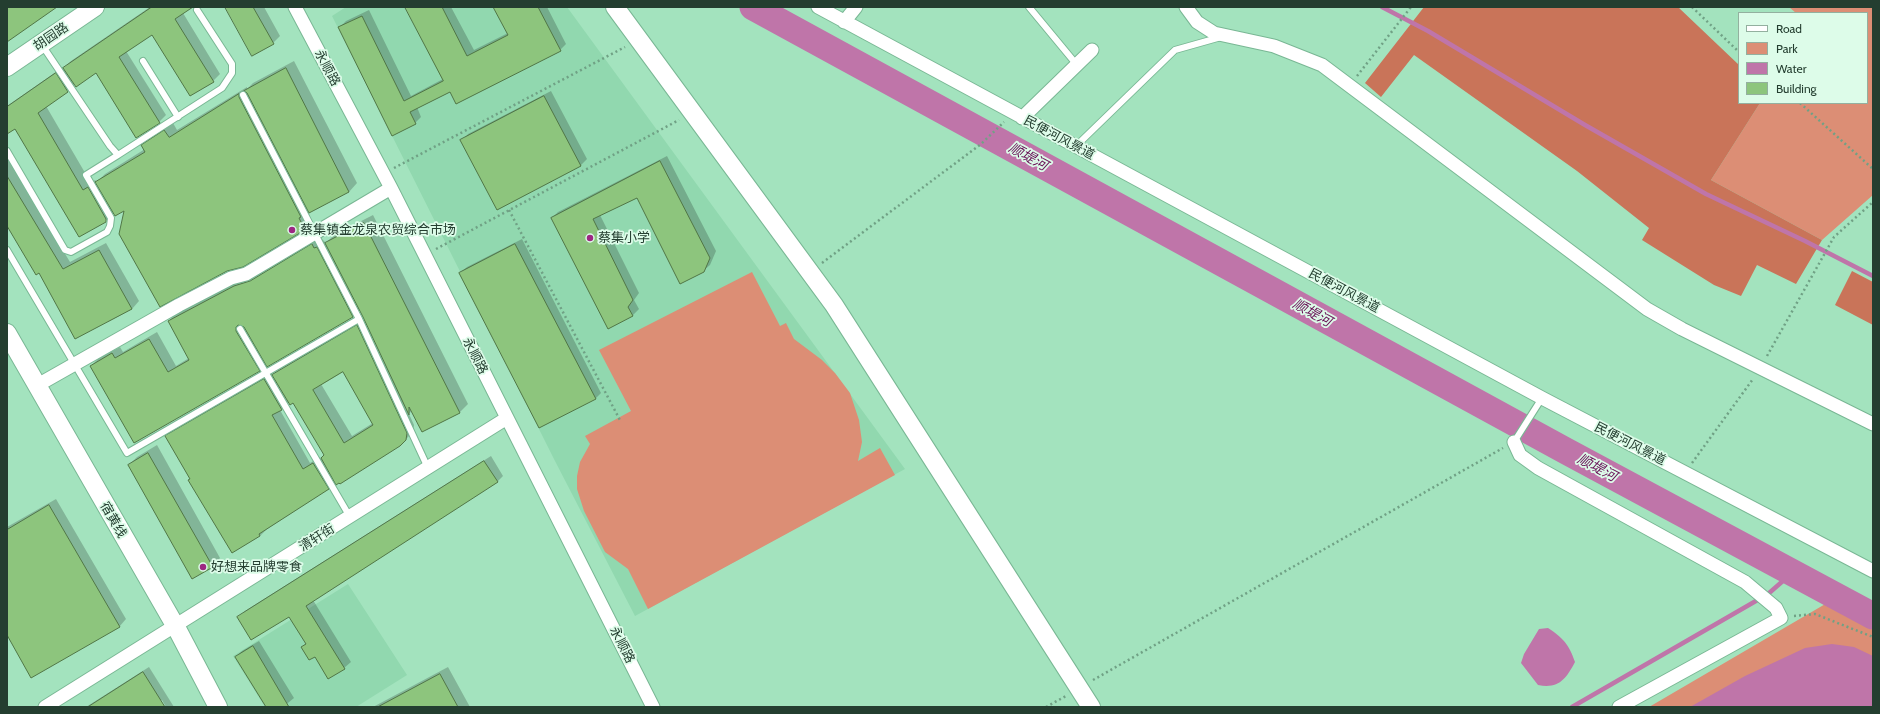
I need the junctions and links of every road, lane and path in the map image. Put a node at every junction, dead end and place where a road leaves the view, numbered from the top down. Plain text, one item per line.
1 (95, 7) edge
2 (295, 7) edge
3 (615, 7) edge
4 (818, 7) edge
5 (856, 7) edge
6 (1028, 7) edge
7 (1186, 7) edge
8 (1411, 7) edge
9 (1692, 7) edge
10 (198, 10) dead end
11 (844, 22) junction
12 (1226, 36) junction
13 (639, 40) junction
14 (41, 44) junction
15 (1092, 50) dead end
16 (1738, 51) edge
17 (142, 61) dead end
18 (1077, 65) junction
19 (7, 67) edge
20 (1350, 85) junction
21 (243, 96) dead end
22 (1801, 104) edge
23 (692, 113) junction
24 (178, 116) junction
25 (1022, 118) junction
26 (1005, 120) dead end
27 (1075, 146) junction
28 (7, 151) edge
29 (118, 155) junction
30 (1873, 169) edge
31 (383, 174) junction
32 (391, 188) junction
33 (1873, 202) edge
34 (509, 210) junction
35 (314, 233) junction
36 (7, 250) edge
37 (424, 255) junction
38 (1823, 257) dead end
39 (810, 272) junction
40 (359, 319) junction
41 (240, 329) dead end
42 (7, 333) edge
43 (76, 364) junction
44 (266, 374) junction
45 (36, 386) junction
46 (1542, 399) junction
47 (506, 418) junction
48 (621, 422) dead end
49 (1873, 424) edge
50 (1514, 442) junction
51 (428, 468) junction
52 (350, 517) junction
53 (1873, 571) edge
54 (1781, 618) junction
55 (176, 627) junction
56 (1873, 637) edge
57 (1079, 688) junction
58 (45, 707) edge
59 (218, 707) edge
60 (653, 707) edge
61 (1046, 707) edge
62 (1091, 707) edge
63 (1619, 707) edge

1 - 14 street, 胡园路
2 - 31 street, 永顺路
3 - 13 street
4 - 11 street, 民便河风景道
5 - 11 street
6 - 18 lane
7 - 12 street
8 - 20 path
9 - 16 path
10 - 24 lane
11 - 25 street, 民便河风景道
12 - 20 street
12 - 27 lane
13 - 23 street
13 - 31 path
14 - 19 street, 胡园路
14 - 29 lane
15 - 18 street
17 - 24 lane
18 - 25 street
20 - 49 street
21 - 35 lane
22 - 30 path
23 - 34 path
23 - 39 street
24 - 29 lane
25 - 27 street, 民便河风景道
26 - 39 path
27 - 46 street, 民便河风景道
28 - 29 lane
31 - 32 street, 永顺路
32 - 35 street
32 - 37 street, 永顺路
33 - 38 path
34 - 37 path
34 - 48 path
35 - 40 lane
35 - 43 street
36 - 43 lane
37 - 47 street, 永顺路
39 - 57 street
40 - 44 lane
40 - 51 lane
41 - 44 lane
42 - 45 street, 宿黄线
43 - 44 lane
43 - 45 street
44 - 52 lane
45 - 55 street, 宿黄线
46 - 50 lane
46 - 53 street, 民便河风景道
47 - 51 street, 清轩街
47 - 60 street, 永顺路
50 - 54 street
50 - 57 path
51 - 52 street, 清轩街
52 - 55 street, 清轩街
54 - 56 path
54 - 63 street
55 - 58 street, 清轩街
55 - 59 street, 宿黄线
57 - 61 path
57 - 62 street

